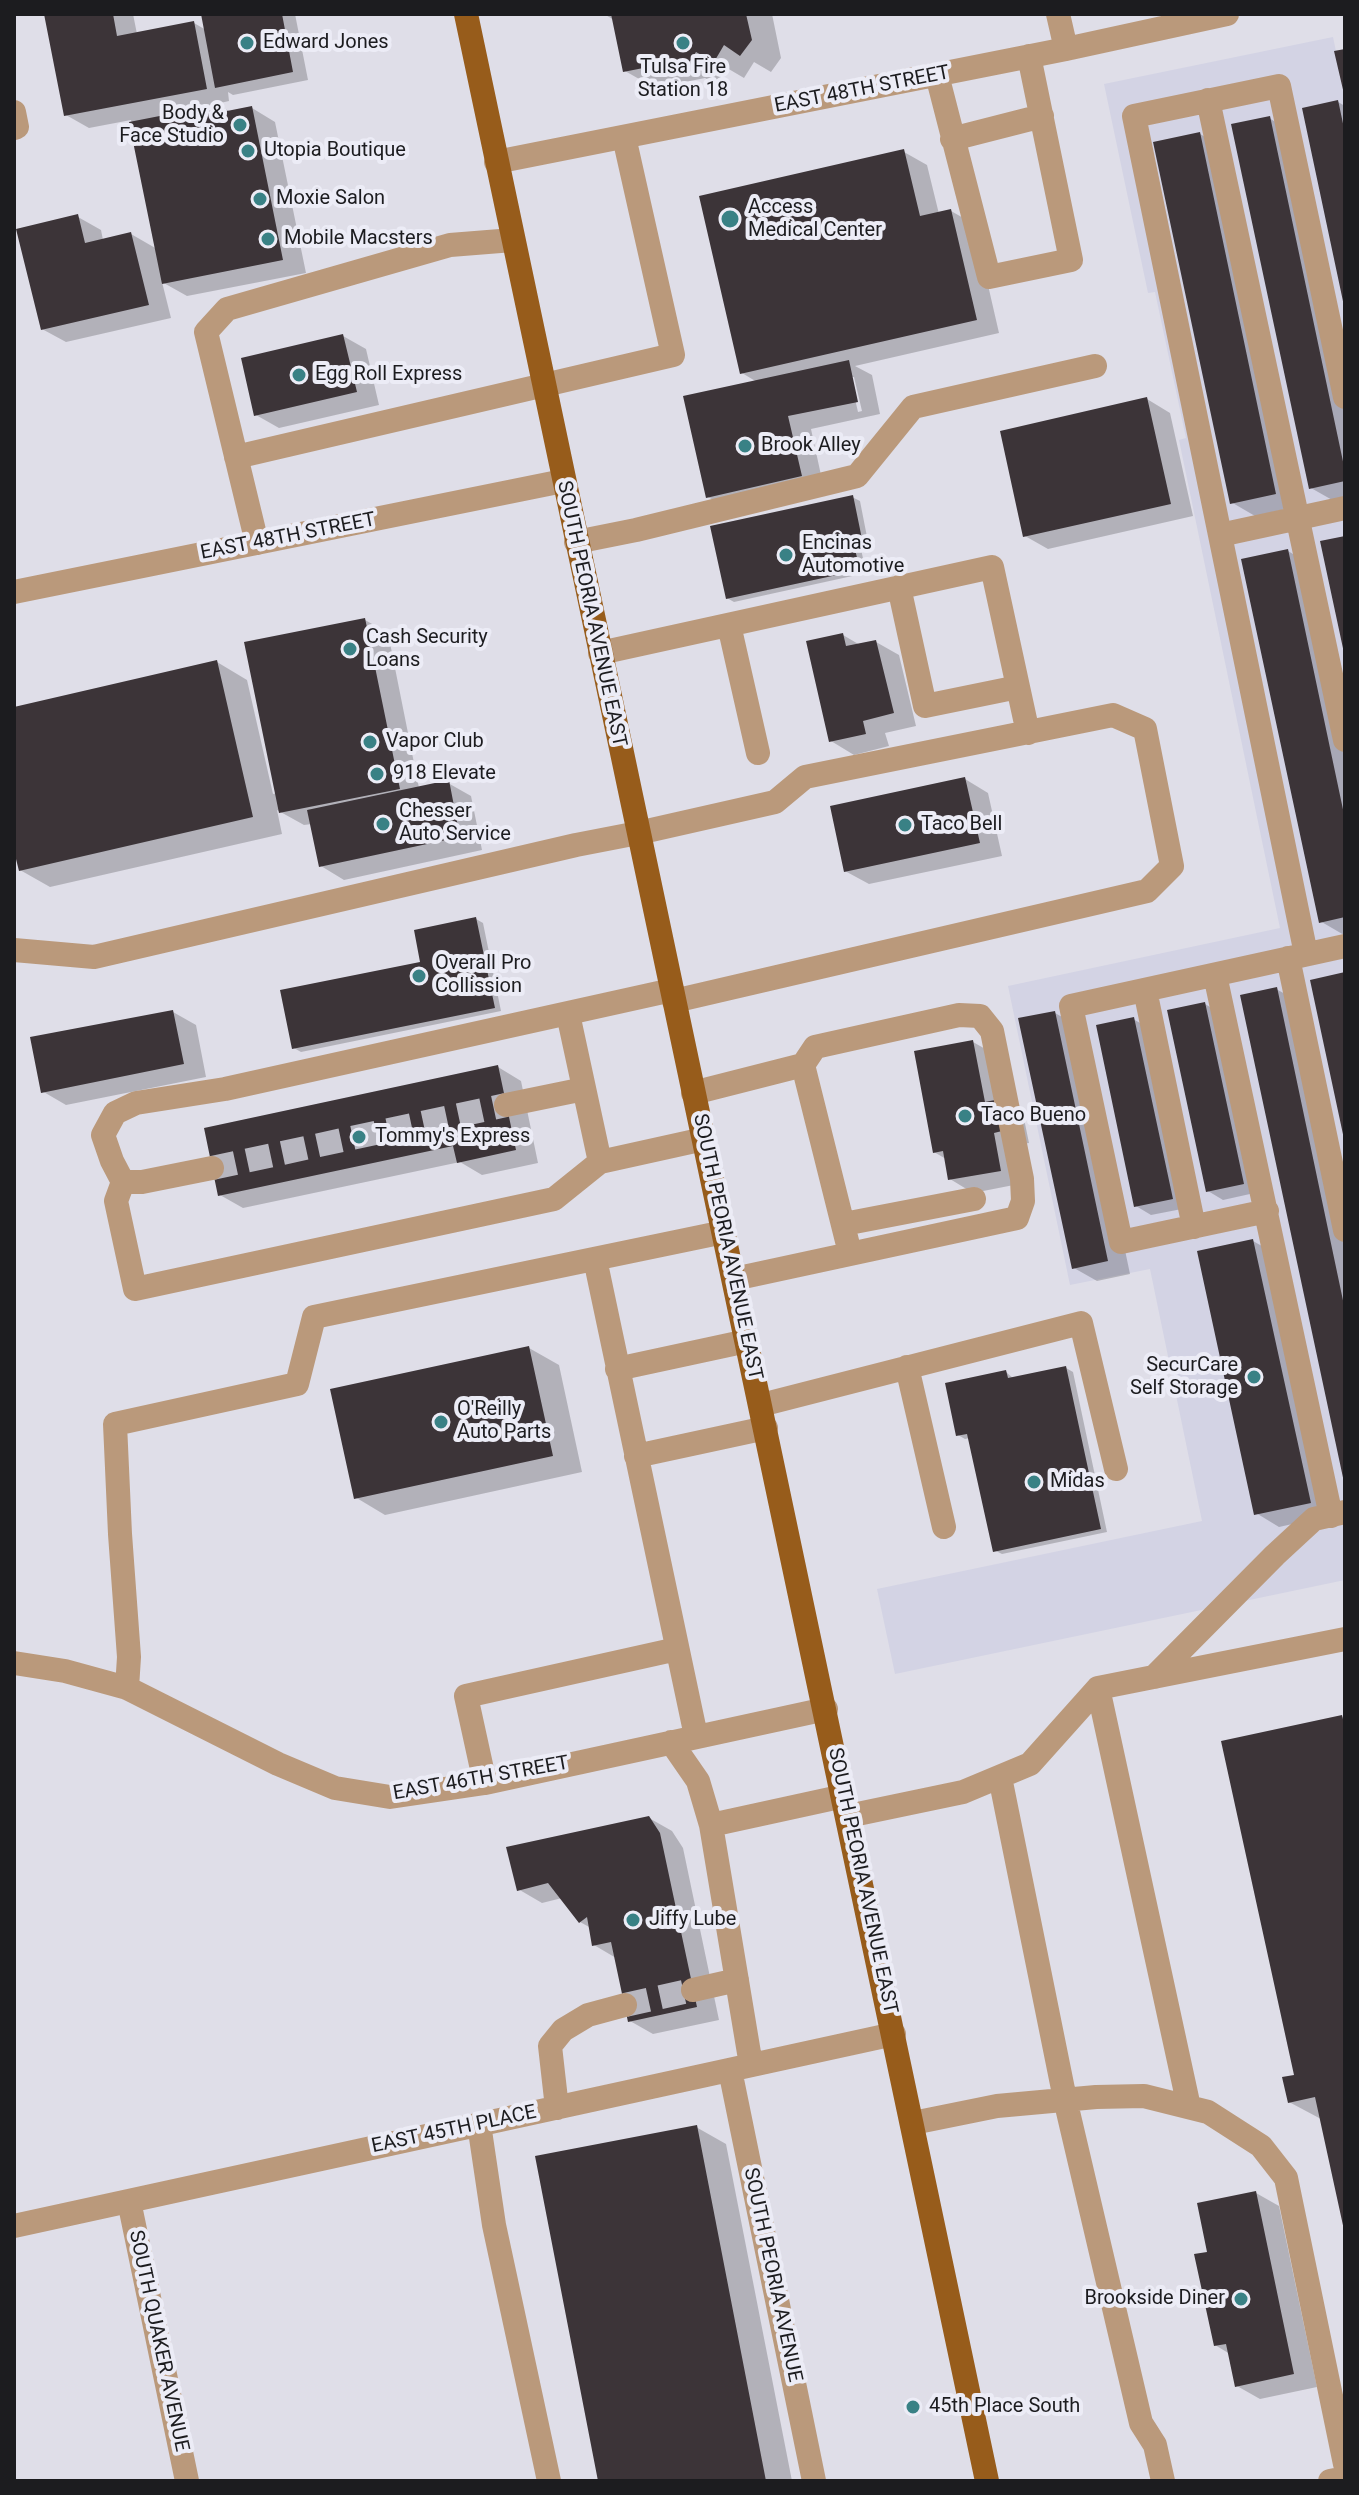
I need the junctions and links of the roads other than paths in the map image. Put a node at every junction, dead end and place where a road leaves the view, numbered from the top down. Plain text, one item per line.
1 (466, 14) edge
2 (1058, 14) edge
3 (1227, 14) edge
4 (1066, 49) junction
5 (1029, 56) junction
6 (937, 75) junction
7 (1208, 100) junction
8 (14, 112) edge
9 (1042, 116) junction
10 (14, 128) edge
11 (624, 137) junction
12 (952, 139) junction
13 (496, 162) junction
14 (513, 240) junction
15 (1095, 366) dead end
16 (543, 384) junction
17 (1345, 397) edge
18 (236, 457) junction
19 (563, 481) junction
20 (1345, 508) edge
21 (1298, 518) junction
22 (1220, 535) junction
23 (576, 542) junction
24 (257, 543) junction
25 (899, 587) junction
26 (14, 592) edge
27 (729, 625) junction
28 (600, 653) junction
29 (1018, 687) junction
30 (1028, 733) junction
31 (1345, 740) edge
32 (758, 753) dead end
33 (638, 833) junction
34 (1345, 946) edge
35 (14, 950) edge
36 (1297, 956) junction
37 (1215, 975) junction
38 (1145, 990) junction
39 (673, 996) junction
40 (568, 1014) junction
41 (803, 1065) junction
42 (584, 1089) junction
43 (693, 1093) junction
44 (506, 1105) tunnel mouth
45 (704, 1139) junction
46 (600, 1162) junction
47 (212, 1168) tunnel mouth
48 (119, 1191) junction
49 (974, 1199) dead end
50 (1267, 1211) junction
51 (844, 1224) junction
52 (1194, 1227) junction
53 (1345, 1230) edge
54 (724, 1232) junction
55 (850, 1253) junction
56 (595, 1259) junction
57 (734, 1279) junction
58 (747, 1341) junction
59 (907, 1367) junction
60 (617, 1369) junction
61 (763, 1416) junction
62 (636, 1456) junction
63 (1116, 1469) dead end
64 (1338, 1514) edge
65 (944, 1527) dead end
66 (1345, 1639) edge
67 (677, 1649) junction
68 (14, 1663) edge
69 (1154, 1677) junction
70 (127, 1688) junction
71 (1098, 1688) junction
72 (826, 1709) junction
73 (696, 1736) junction
74 (671, 1742) junction
75 (1000, 1777) junction
76 (485, 1783) junction
77 (846, 1806) junction
78 (711, 1825) junction
79 (737, 1980) junction
80 (693, 1990) tunnel mouth
81 (625, 2005) tunnel mouth
82 (894, 2034) junction
83 (741, 2067) junction
84 (1065, 2099) junction
85 (1189, 2107) junction
86 (557, 2108) junction
87 (913, 2123) junction
88 (479, 2124) junction
89 (129, 2201) junction
90 (14, 2226) edge
91 (1333, 2350) edge
92 (1345, 2464) edge
93 (1345, 2478) edge
94 (187, 2481) edge
95 (549, 2481) edge
96 (814, 2481) edge
97 (987, 2481) edge
98 (1163, 2481) edge
99 (1330, 2481) edge

1 - 13 main road, SOUTH PEORIA AVENUE EAST
2 - 4 street
3 - 4 street, EAST 48TH STREET
4 - 5 street, EAST 48TH STREET
5 - 6 street, EAST 48TH STREET
5 - 9 street
6 - 11 street, EAST 48TH STREET
6 - 12 street
7 - 17 street
7 - 21 street
7 - 22 street
8 - 10 street
9 - 12 street
9 - 12 street
11 - 13 street, EAST 48TH STREET
11 - 16 street
13 - 14 main road, SOUTH PEORIA AVENUE EAST
14 - 16 main road, SOUTH PEORIA AVENUE EAST
14 - 18 street
15 - 23 street
16 - 18 street
16 - 19 main road, SOUTH PEORIA AVENUE EAST
18 - 24 street
19 - 23 main road, SOUTH PEORIA AVENUE EAST
19 - 24 street, EAST 48TH STREET
20 - 21 street
21 - 22 street
21 - 31 street
22 - 36 street
23 - 28 main road, SOUTH PEORIA AVENUE EAST
24 - 26 street, EAST 48TH STREET
25 - 27 street
25 - 29 street
25 - 29 street
27 - 28 street
27 - 32 street
28 - 33 main road, SOUTH PEORIA AVENUE EAST
29 - 30 street
30 - 33 street
30 - 39 street
33 - 35 street
33 - 39 main road, SOUTH PEORIA AVENUE EAST
34 - 36 street
36 - 37 street
36 - 53 street
37 - 38 street
37 - 50 street
38 - 52 street
38 - 52 street
39 - 40 street
39 - 43 main road, SOUTH PEORIA AVENUE EAST
40 - 42 street
40 - 48 street
41 - 43 street
41 - 51 street
41 - 55 street
42 - 44 street
42 - 46 street
43 - 45 main road, SOUTH PEORIA AVENUE EAST
45 - 46 street
45 - 54 main road, SOUTH PEORIA AVENUE EAST
46 - 48 street
47 - 48 street
49 - 51 street
50 - 52 street
50 - 64 street
51 - 55 street
54 - 56 street
54 - 57 main road, SOUTH PEORIA AVENUE EAST
55 - 57 street
56 - 60 street
56 - 70 street
57 - 58 main road, SOUTH PEORIA AVENUE EAST
58 - 60 street
58 - 61 main road, SOUTH PEORIA AVENUE EAST
59 - 61 street
59 - 63 street
59 - 65 street
60 - 62 street
61 - 62 street
61 - 72 main road, SOUTH PEORIA AVENUE EAST
62 - 67 street
64 - 69 street
66 - 69 street
67 - 73 street
67 - 76 street
68 - 70 street, EAST 46TH STREET
69 - 71 street
70 - 76 street, EAST 46TH STREET
71 - 75 street
71 - 85 street
72 - 73 street, EAST 46TH STREET
72 - 77 main road, SOUTH PEORIA AVENUE EAST
73 - 74 street, EAST 46TH STREET
74 - 76 street, EAST 46TH STREET
74 - 78 street, SOUTH PEORIA AVENUE
75 - 77 street
75 - 84 street
77 - 78 street
77 - 82 main road, SOUTH PEORIA AVENUE EAST
78 - 79 street, SOUTH PEORIA AVENUE
79 - 80 street
79 - 83 street, SOUTH PEORIA AVENUE
81 - 86 street
82 - 83 street, EAST 45TH PLACE
82 - 87 main road, SOUTH PEORIA AVENUE EAST
83 - 86 street, EAST 45TH PLACE
83 - 96 street, SOUTH PEORIA AVENUE
84 - 85 street
84 - 87 street
84 - 98 street
85 - 91 street
86 - 88 street, EAST 45TH PLACE
87 - 97 main road, SOUTH PEORIA AVENUE EAST
88 - 89 street, EAST 45TH PLACE
88 - 95 street
89 - 90 street, EAST 45TH PLACE
89 - 94 street, SOUTH QUAKER AVENUE
91 - 92 street
93 - 99 street

